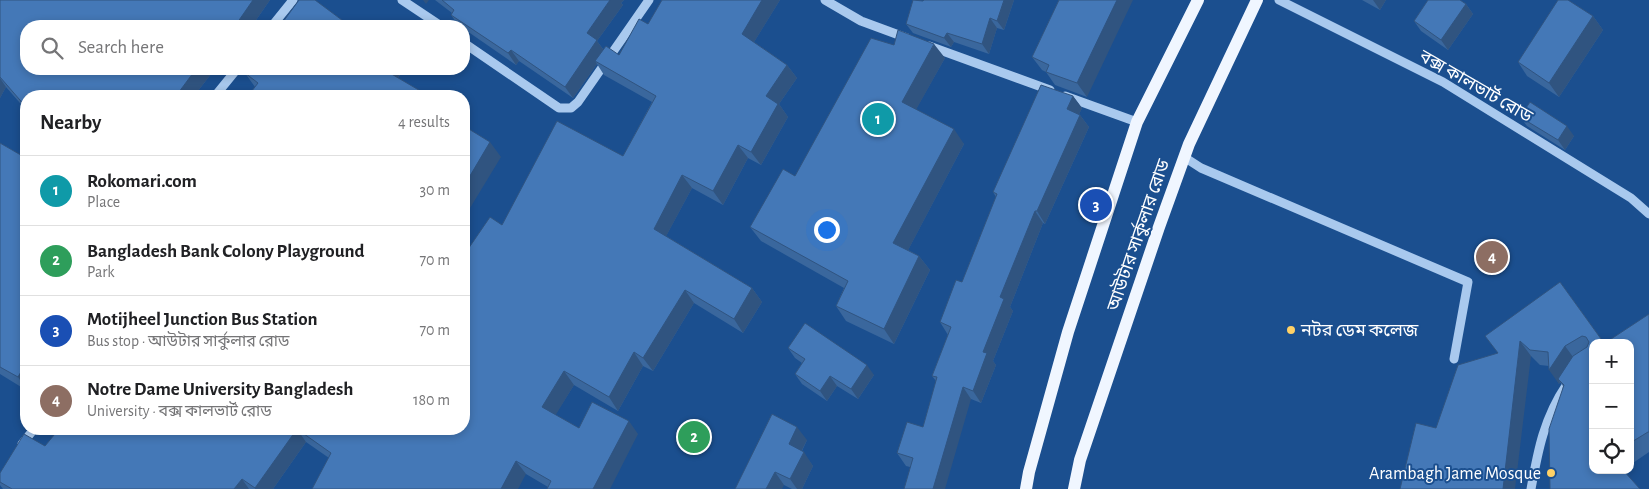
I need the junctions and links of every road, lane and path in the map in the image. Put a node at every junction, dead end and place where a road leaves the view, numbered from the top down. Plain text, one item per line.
1 (294, 0) edge
2 (402, 0) edge
3 (649, 0) edge
4 (825, 0) edge
5 (1198, 0) edge
6 (1257, 0) edge
7 (1279, 0) edge
8 (277, 20) edge
9 (432, 20) edge
10 (470, 47) edge
11 (232, 75) edge
12 (220, 90) edge
13 (1137, 122) junction
14 (1184, 157) junction
15 (1649, 214) edge
16 (1454, 360) dead end
17 (1574, 374) edge
18 (29, 435) edge
19 (16, 455) edge
20 (1026, 489) edge
21 (1074, 489) edge
22 (1531, 489) edge

1 - 8 street
2 - 9 street
3 - 10 street
4 - 13 street
5 - 13 main road, আউটার সার্কুলার রোড
6 - 14 main road, আউটার সার্কুলার রোড
7 - 15 street, বক্স কালভার্ট রোড
11 - 12 street
13 - 20 main road, আউটার সার্কুলার রোড
14 - 16 street
14 - 21 main road, আউটার সার্কুলার রোড
17 - 22 street
18 - 19 street

